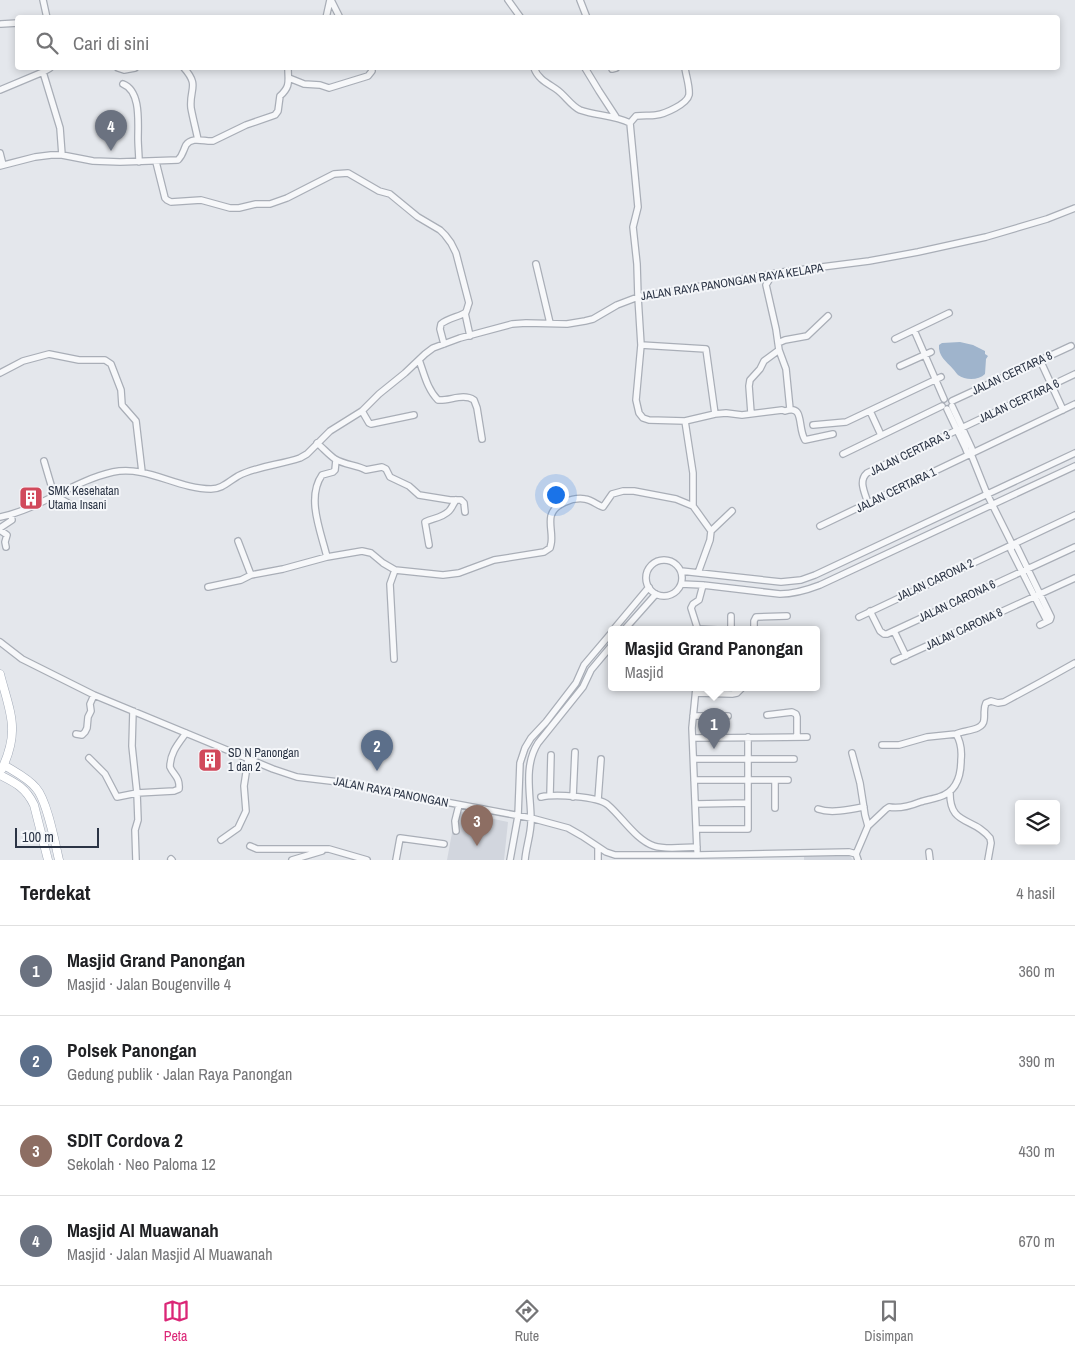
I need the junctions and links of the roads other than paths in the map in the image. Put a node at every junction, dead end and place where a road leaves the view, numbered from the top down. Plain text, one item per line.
1 (43, 0) edge
2 (330, 0) edge
3 (508, 0) edge
4 (580, 0) edge
5 (46, 15) edge
6 (327, 15) edge
7 (338, 15) edge
8 (519, 15) edge
9 (587, 15) edge
10 (15, 23) edge
11 (1, 24) edge
12 (46, 70) edge
13 (185, 70) edge
14 (288, 70) edge
15 (372, 70) edge
16 (535, 70) edge
17 (586, 70) edge
18 (685, 70) edge
19 (43, 72) junction
20 (289, 78) junction
21 (123, 84) dead end
22 (0, 90) edge
23 (616, 117) junction
24 (630, 123) junction
25 (198, 140) junction
26 (0, 153) edge
27 (62, 155) junction
28 (139, 162) junction
29 (156, 162) junction
30 (2, 166) edge
31 (1075, 208) edge
32 (536, 264) dead end
33 (772, 274) junction
34 (638, 297) junction
35 (465, 313) junction
36 (949, 313) dead end
37 (828, 316) dead end
38 (550, 323) junction
39 (914, 330) junction
40 (470, 336) junction
41 (895, 339) dead end
42 (778, 343) junction
43 (444, 344) junction
44 (640, 345) junction
45 (1071, 346) dead end
46 (779, 350) junction
47 (928, 353) junction
48 (419, 360) junction
49 (1040, 360) junction
50 (900, 366) dead end
51 (0, 373) edge
52 (1075, 374) edge
53 (938, 378) junction
54 (1052, 386) junction
55 (947, 404) junction
56 (1075, 404) edge
57 (790, 409) junction
58 (1063, 410) junction
59 (362, 411) junction
60 (870, 411) junction
61 (751, 413) junction
62 (414, 414) dead end
63 (715, 414) junction
64 (685, 421) junction
65 (813, 425) dead end
66 (959, 429) junction
67 (833, 434) dead end
68 (881, 436) junction
69 (482, 439) dead end
70 (317, 443) junction
71 (1075, 453) edge
72 (843, 454) dead end
73 (971, 454) junction
74 (336, 460) junction
75 (44, 461) dead end
76 (1075, 466) edge
77 (142, 472) junction
78 (988, 494) junction
79 (54, 495) junction
80 (456, 500) junction
81 (868, 503) junction
82 (993, 504) junction
83 (73, 506) dead end
84 (693, 506) junction
85 (732, 511) dead end
86 (465, 512) dead end
87 (11, 515) junction
88 (1075, 515) edge
89 (0, 517) edge
90 (820, 526) dead end
91 (0, 529) edge
92 (711, 531) junction
93 (238, 541) dead end
94 (1012, 544) junction
95 (429, 545) dead end
96 (6, 547) dead end
97 (1075, 547) edge
98 (327, 557) junction
99 (395, 570) junction
100 (1024, 570) junction
101 (681, 571) junction
102 (698, 573) junction
103 (251, 576) junction
104 (1075, 578) edge
105 (681, 584) junction
106 (703, 585) junction
107 (208, 587) dead end
108 (649, 587) junction
109 (656, 594) junction
110 (1037, 595) junction
111 (870, 611) junction
112 (731, 616) dead end
113 (788, 616) dead end
114 (859, 616) dead end
115 (1040, 625) dead end
116 (616, 626) edge
117 (628, 626) edge
118 (696, 626) edge
119 (731, 626) edge
120 (754, 626) edge
121 (894, 631) junction
122 (608, 636) edge
123 (1, 645) edge
124 (608, 650) edge
125 (906, 656) junction
126 (590, 658) junction
127 (394, 659) dead end
128 (894, 661) dead end
129 (597, 662) junction
130 (1075, 663) edge
131 (0, 674) edge
132 (696, 691) edge
133 (705, 691) edge
134 (739, 691) edge
135 (94, 695) junction
136 (133, 711) junction
137 (767, 715) dead end
138 (693, 716) junction
139 (728, 716) dead end
140 (186, 733) junction
141 (76, 734) dead end
142 (956, 734) junction
143 (797, 736) junction
144 (807, 736) dead end
145 (748, 737) junction
146 (692, 738) junction
147 (882, 745) dead end
148 (575, 752) dead end
149 (852, 753) dead end
150 (551, 754) dead end
151 (89, 758) dead end
152 (748, 758) junction
153 (602, 759) dead end
154 (694, 759) junction
155 (794, 759) dead end
156 (248, 760) junction
157 (4, 765) junction
158 (0, 774) edge
159 (694, 780) junction
160 (748, 780) junction
161 (775, 780) junction
162 (788, 780) dead end
163 (950, 791) junction
164 (138, 793) junction
165 (550, 795) junction
166 (541, 797) dead end
167 (573, 797) junction
168 (598, 800) junction
169 (748, 803) junction
170 (695, 804) junction
171 (459, 805) junction
172 (864, 807) junction
173 (775, 808) dead end
174 (818, 809) dead end
175 (518, 816) junction
176 (531, 818) junction
177 (868, 826) junction
178 (696, 829) junction
179 (456, 831) dead end
180 (221, 840) dead end
181 (444, 844) dead end
182 (250, 846) dead end
183 (598, 847) junction
184 (696, 847) junction
185 (329, 850) junction
186 (929, 852) dead end
187 (697, 855) junction
188 (857, 857) edge
189 (60, 859) edge
190 (48, 860) edge
191 (136, 860) edge
192 (292, 860) edge
193 (367, 860) edge
194 (396, 860) edge
195 (510, 860) edge
196 (525, 860) edge
197 (598, 860) edge
198 (930, 860) edge
199 (988, 860) edge

1 - 5 street
2 - 6 street
2 - 7 street
3 - 8 street
4 - 9 street
10 - 11 street
12 - 19 street
13 - 25 street
14 - 20 street
15 - 20 street
16 - 23 street
17 - 23 street
18 - 24 street
19 - 22 street
19 - 27 street
20 - 25 street
21 - 28 street
23 - 24 street
24 - 34 street
25 - 29 street
26 - 30 street
27 - 28 street
27 - 30 street
28 - 29 street
29 - 35 street
31 - 33 street, JALAN RAYA PANONGAN RAYA KELAPA
32 - 38 street
33 - 34 street, JALAN RAYA PANONGAN RAYA KELAPA
33 - 42 street
34 - 38 street, JALAN RAYA PANONGAN RAYA KELAPA
34 - 44 street
35 - 40 street
35 - 43 street
36 - 39 street
37 - 42 street
38 - 40 street, JALAN RAYA PANONGAN RAYA KELAPA
39 - 41 street
39 - 47 street
40 - 43 street, JALAN RAYA PANONGAN RAYA KELAPA
42 - 46 street
43 - 48 street, JALAN RAYA PANONGAN RAYA KELAPA
44 - 63 street
44 - 64 street
45 - 49 street, JALAN CERTARA 8
46 - 57 street
46 - 61 street
47 - 50 street
47 - 53 street
48 - 59 street, JALAN RAYA PANONGAN RAYA KELAPA
48 - 69 street
49 - 54 street
49 - 55 street, JALAN CERTARA 8
51 - 77 street
52 - 54 street, JALAN CERTARA 6
53 - 55 street
53 - 60 street
54 - 58 street
54 - 66 street, JALAN CERTARA 6
55 - 66 street
55 - 68 street, JALAN CERTARA 8
56 - 58 street, JALAN CERTARA 1
57 - 61 street
57 - 67 street
58 - 73 street, JALAN CERTARA 1
59 - 62 street
59 - 70 street, JALAN RAYA PANONGAN RAYA KELAPA
60 - 65 street
60 - 68 street
61 - 63 street
63 - 64 street
64 - 84 street
66 - 73 street
66 - 81 street, JALAN CERTARA 3
68 - 72 street, JALAN CERTARA 8
70 - 74 street
70 - 77 street, JALAN RAYA PANONGAN RAYA KELAPA
71 - 78 street
73 - 78 street
73 - 81 street, JALAN CERTARA 1
74 - 80 street
74 - 98 street
75 - 79 street
76 - 82 street
77 - 79 street, JALAN RAYA PANONGAN RAYA KELAPA
78 - 82 street
78 - 102 street
79 - 83 street
79 - 87 street, JALAN RAYA PANONGAN RAYA KELAPA
80 - 86 street
80 - 95 street
81 - 90 street, JALAN CERTARA 1
82 - 94 street
82 - 106 street
84 - 92 street
84 - 99 street
85 - 92 street
87 - 89 street, JALAN RAYA PANONGAN RAYA KELAPA
87 - 91 street
88 - 94 street, JALAN CARONA 2
91 - 96 street
92 - 102 street
93 - 103 street
94 - 100 street
94 - 111 street, JALAN CARONA 2
97 - 100 street, JALAN CARONA 6
98 - 99 street
98 - 103 street
99 - 127 street
100 - 110 street
100 - 121 street, JALAN CARONA 6
101 - 102 street
101 - 105 street
101 - 108 street
103 - 107 street
104 - 110 street, JALAN CARONA 8
105 - 106 street
105 - 109 street
106 - 118 street
108 - 109 street
108 - 116 street
109 - 117 street
110 - 115 street
110 - 125 street, JALAN CARONA 8
111 - 114 street, JALAN CARONA 2
111 - 121 street
112 - 119 street
113 - 120 street
121 - 125 street
122 - 126 street
123 - 135 street, JALAN RAYA PANONGAN
124 - 129 street
125 - 128 street, JALAN CARONA 8
126 - 129 street
126 - 175 street
129 - 176 street
130 - 142 street
131 - 157 main road
132 - 138 street
133 - 134 street
135 - 136 street, JALAN RAYA PANONGAN
135 - 141 street
136 - 140 street, JALAN RAYA PANONGAN
136 - 164 street
137 - 143 street
138 - 139 street
138 - 146 street
140 - 156 street, JALAN RAYA PANONGAN
140 - 164 street
142 - 147 street
142 - 163 street
143 - 144 street
143 - 145 street
145 - 146 street
145 - 152 street
146 - 154 street
148 - 167 street
149 - 172 street
150 - 165 street
151 - 164 street
152 - 154 street
152 - 155 street
152 - 160 street
153 - 168 street
154 - 159 street
156 - 171 street, JALAN RAYA PANONGAN
156 - 180 street
157 - 158 main road
157 - 189 main road
158 - 190 main road
159 - 160 street
159 - 170 street
160 - 161 street
160 - 169 street
161 - 162 street
161 - 173 street
163 - 177 street
163 - 199 street
164 - 191 street
165 - 166 street
165 - 167 street
167 - 168 street
168 - 184 street
169 - 170 street
169 - 178 street
170 - 178 street
171 - 175 street, JALAN RAYA PANONGAN
171 - 179 street
172 - 174 street
172 - 177 street
175 - 176 street, JALAN RAYA PANONGAN
175 - 195 street
176 - 183 street, JALAN RAYA PANONGAN
176 - 196 street
177 - 188 street
178 - 184 street
181 - 194 street
182 - 185 street
183 - 187 street, JALAN RAYA PANONGAN
183 - 197 street
184 - 187 street
185 - 192 street
185 - 193 street
186 - 198 street
187 - 188 street, JALAN RAYA PANONGAN

